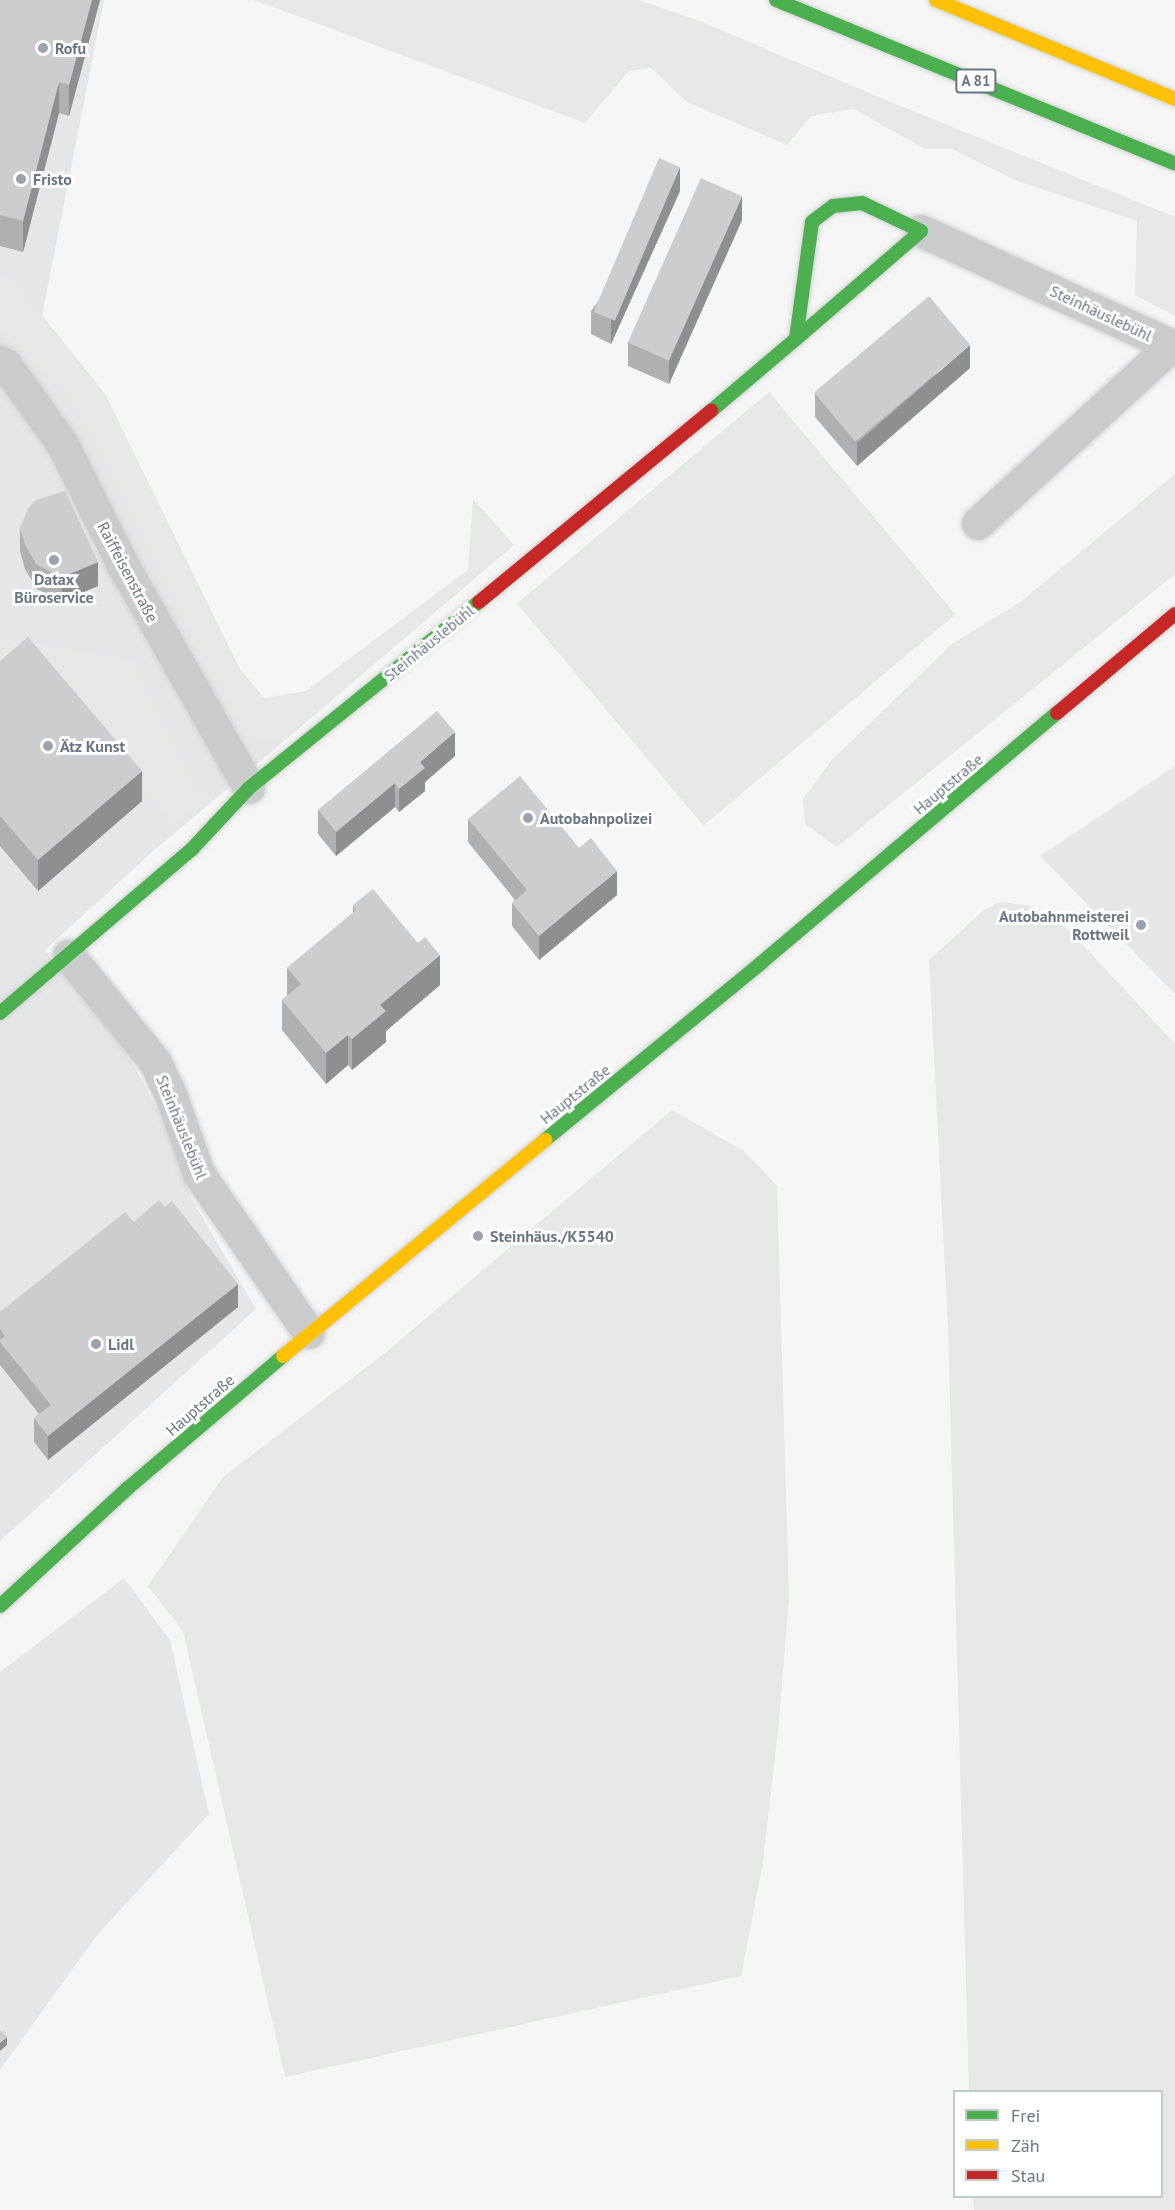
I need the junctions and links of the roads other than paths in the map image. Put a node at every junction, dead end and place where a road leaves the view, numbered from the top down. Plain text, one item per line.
1 (776, 0) edge
2 (936, 0) edge
3 (1175, 99) edge
4 (1175, 164) edge
5 (921, 231) junction
6 (796, 339) junction
7 (0, 362) edge
8 (978, 524) dead end
9 (1175, 614) edge
10 (249, 788) junction
11 (69, 956) junction
12 (0, 1013) edge
13 (309, 1332) junction
14 (0, 1606) edge

1 - 4 main road, A 81
2 - 3 main road
5 - 6 main road, Steinhäuslebühl
5 - 6 main road, Steinhäuslebühl
5 - 8 street, Steinhäuslebühl
6 - 10 main road, Steinhäuslebühl
7 - 10 street, Raiffeisenstraße
9 - 13 main road, Hauptstraße
10 - 11 main road, Steinhäuslebühl
11 - 12 main road, Steinhäuslebühl
11 - 13 street, Steinhäuslebühl
13 - 14 main road, Hauptstraße

